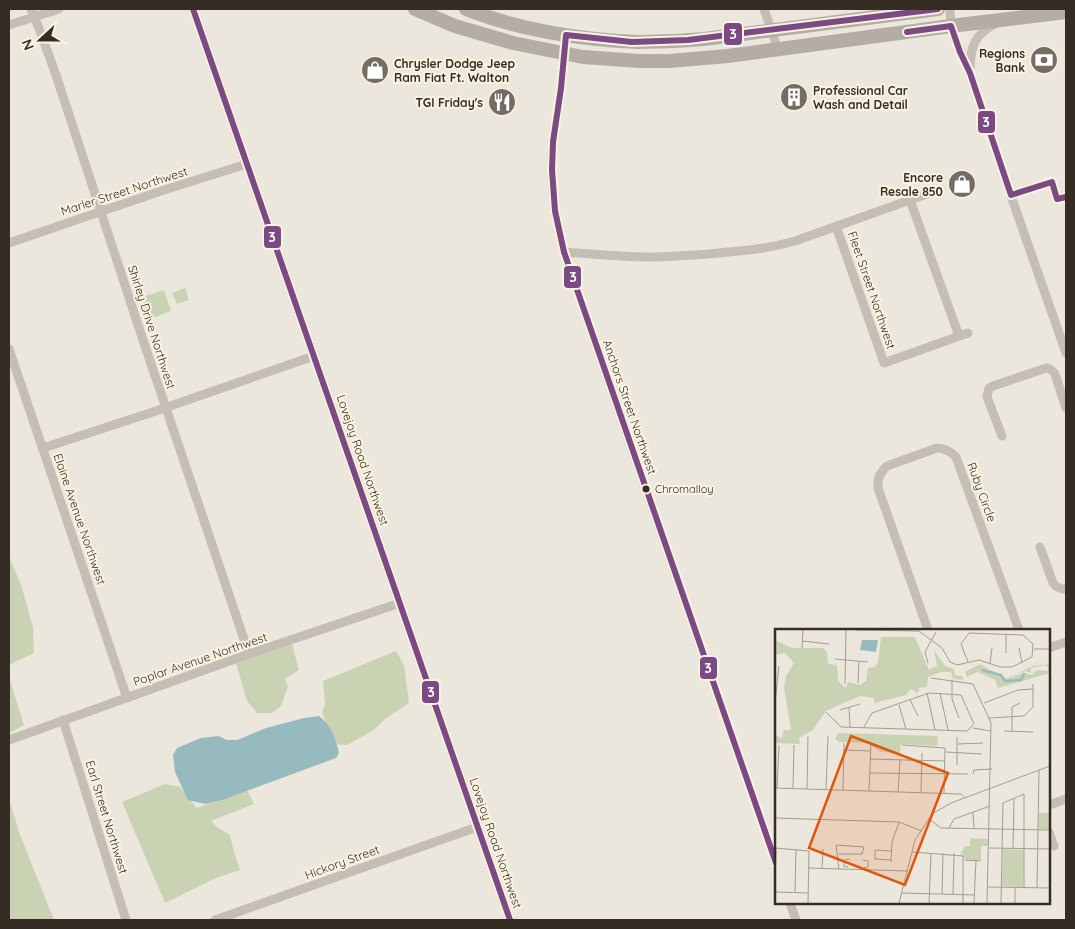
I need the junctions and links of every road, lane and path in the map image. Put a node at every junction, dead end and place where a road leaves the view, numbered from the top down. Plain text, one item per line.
1 (59, 9) edge
2 (193, 9) edge
3 (415, 9) edge
4 (466, 9) edge
5 (764, 9) edge
6 (938, 9) edge
7 (950, 9) edge
8 (1066, 12) edge
9 (32, 13) edge
10 (441, 14) edge
11 (1004, 20) junction
12 (9, 26) edge
13 (951, 26) junction
14 (771, 30) junction
15 (566, 34) junction
16 (778, 50) junction
17 (564, 53) junction
18 (970, 73) junction
19 (247, 164) junction
20 (927, 194) dead end
21 (910, 200) junction
22 (101, 212) junction
23 (836, 226) junction
24 (9, 243) edge
25 (564, 252) junction
26 (968, 333) dead end
27 (959, 336) junction
28 (9, 349) edge
29 (1066, 353) edge
30 (314, 356) junction
31 (166, 407) junction
32 (1066, 408) edge
33 (1002, 436) dead end
34 (43, 448) junction
35 (1040, 547) dead end
36 (1066, 589) edge
37 (400, 603) junction
38 (928, 629) edge
39 (1019, 629) edge
40 (1066, 642) edge
41 (1050, 648) edge
42 (249, 654) junction
43 (127, 698) junction
44 (63, 720) junction
45 (9, 740) edge
46 (1066, 799) edge
47 (1050, 805) edge
48 (478, 827) junction
49 (1050, 835) edge
50 (1054, 846) dead end
51 (775, 860) edge
52 (790, 904) edge
53 (126, 920) edge
54 (215, 920) edge
55 (510, 920) edge
56 (796, 920) edge

1 - 9 street
2 - 19 street, Lovejoy Road Northwest
3 - 10 main road
4 - 15 main road
5 - 14 street
6 - 14 main road
7 - 13 street
8 - 11 main road
9 - 12 street
9 - 22 street, Shirley Drive Northwest
10 - 17 main road
11 - 13 main road
11 - 18 street
13 - 16 main road
13 - 18 street
14 - 15 main road
14 - 16 street
15 - 17 street, Anchors Street Northwest
16 - 17 main road
17 - 25 street, Anchors Street Northwest
18 - 29 street
19 - 22 street, Marler Street Northwest
19 - 30 street, Lovejoy Road Northwest
20 - 21 street
21 - 23 street
21 - 27 street
22 - 24 street, Marler Street Northwest
22 - 31 street, Shirley Drive Northwest
23 - 25 street
23 - 27 street, Fleet Street Northwest
25 - 51 street, Anchors Street Northwest
26 - 27 street
28 - 34 street, Elaine Avenue Northwest
30 - 31 street
30 - 37 street, Lovejoy Road Northwest
31 - 34 street
31 - 42 street, Shirley Drive Northwest
32 - 33 street
34 - 43 street, Elaine Avenue Northwest
35 - 36 street
37 - 42 street, Poplar Avenue Northwest
37 - 48 street, Lovejoy Road Northwest
38 - 39 street, Ruby Circle
40 - 41 street
42 - 43 street, Poplar Avenue Northwest
43 - 44 street, Poplar Avenue Northwest
44 - 45 street, Poplar Avenue Northwest
44 - 53 street, Earl Street Northwest
46 - 47 street
48 - 54 street, Hickory Street
48 - 55 street, Lovejoy Road Northwest
49 - 50 street
52 - 56 street

